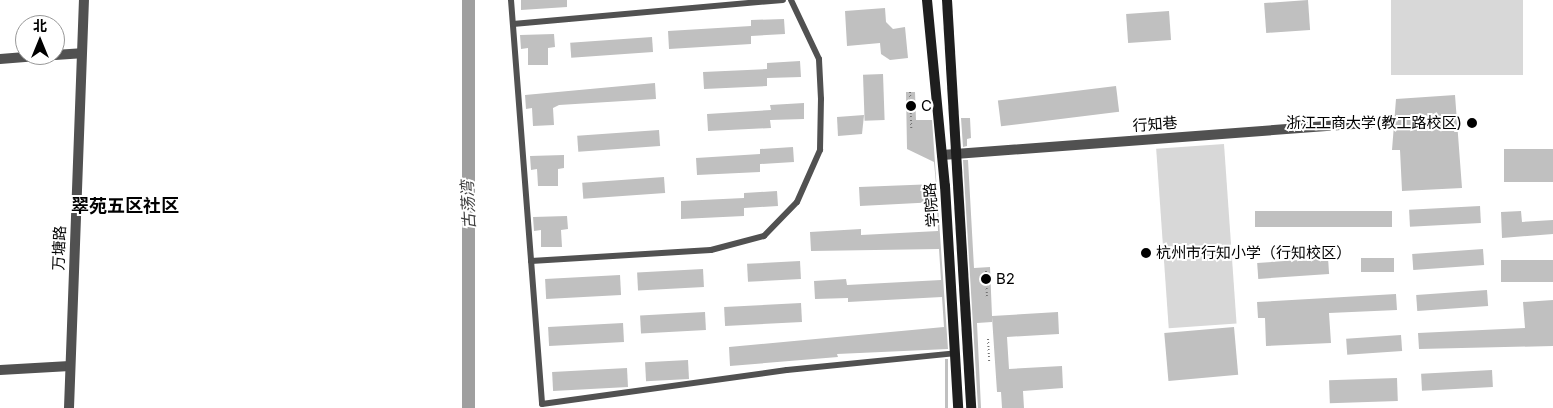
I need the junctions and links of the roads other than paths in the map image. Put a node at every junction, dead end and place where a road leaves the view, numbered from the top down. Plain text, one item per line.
1 (84, 0) edge
2 (511, 0) edge
3 (783, 0) edge
4 (791, 0) edge
5 (927, 0) edge
6 (947, 0) edge
7 (513, 24) junction
8 (81, 53) junction
9 (65, 54) edge
10 (15, 58) edge
11 (0, 59) edge
12 (1370, 123) dead end
13 (957, 154) junction
14 (942, 155) junction
15 (531, 261) junction
16 (956, 353) junction
17 (70, 366) junction
18 (0, 370) edge
19 (69, 408) edge
20 (958, 408) edge
21 (971, 408) edge

1 - 8 street, 万塘路
2 - 7 lane
3 - 7 lane
4 - 15 lane
5 - 14 main road, 学院路
6 - 13 main road, 学院路
7 - 15 lane
8 - 9 street
8 - 17 street, 万塘路
10 - 11 street
12 - 13 street, 行知巷
13 - 14 street, 行知巷
13 - 21 main road, 学院路
14 - 16 main road, 学院路
15 - 16 lane
16 - 20 main road, 学院路
17 - 18 street
17 - 19 street, 万塘路

